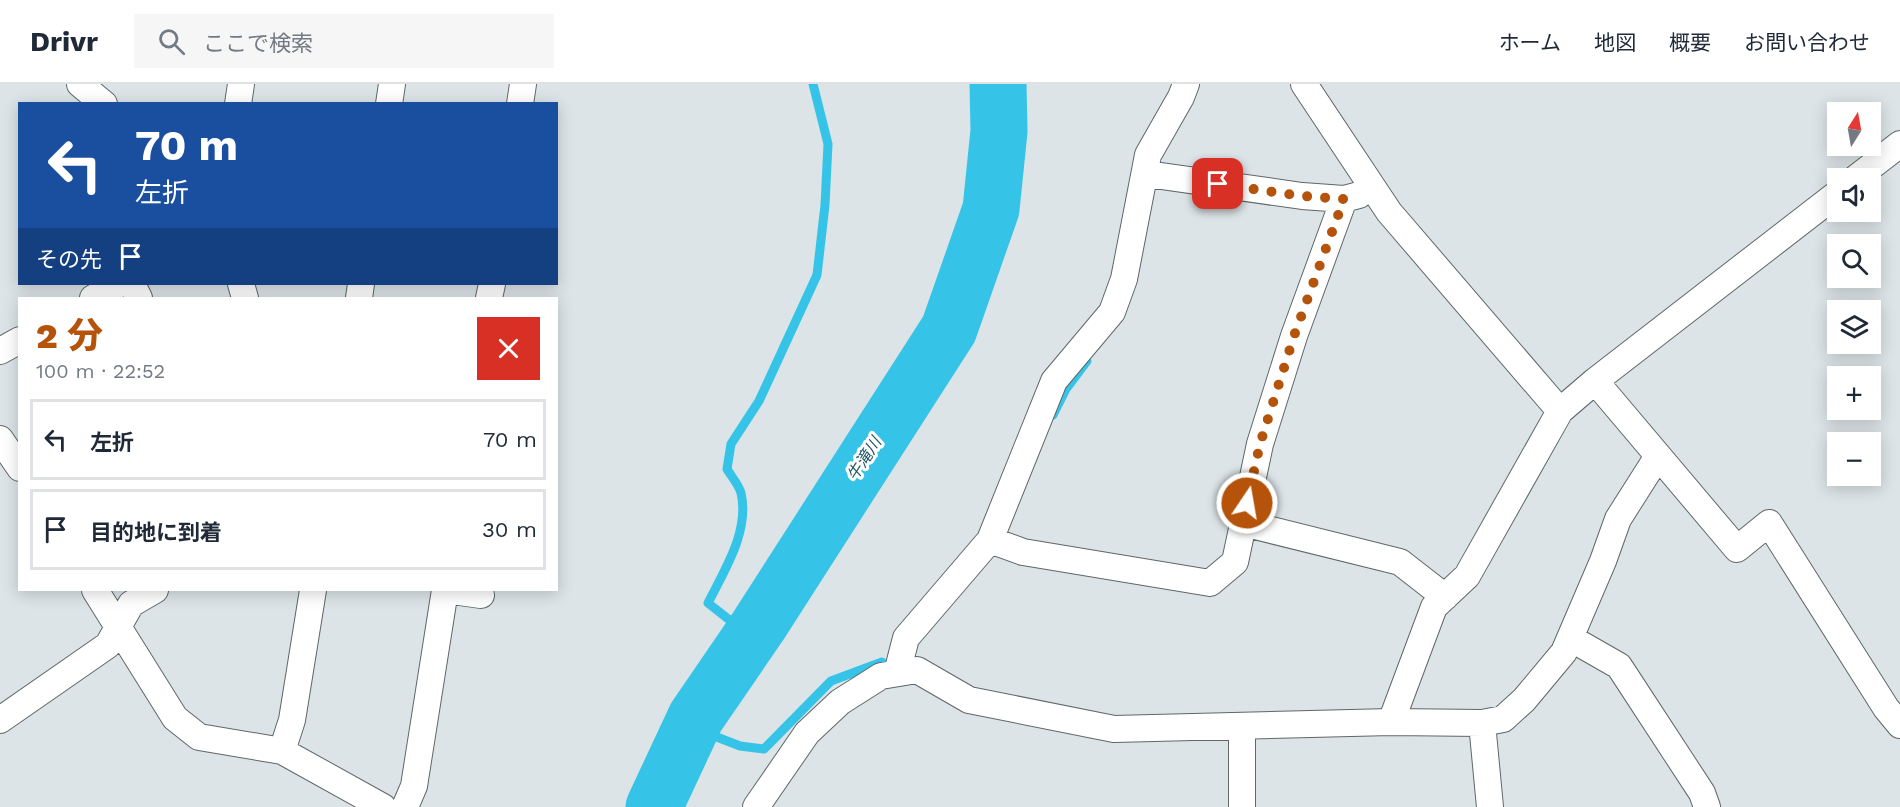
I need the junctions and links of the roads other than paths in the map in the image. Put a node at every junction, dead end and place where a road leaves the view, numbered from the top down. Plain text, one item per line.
1 (241, 84) edge
2 (392, 84) edge
3 (523, 84) edge
4 (1186, 84) edge
5 (1304, 84) edge
6 (238, 102) edge
7 (389, 102) edge
8 (520, 102) edge
9 (1900, 144) edge
10 (1869, 168) edge
11 (1154, 175) dead end
12 (1375, 191) junction
13 (1344, 199) junction
14 (1827, 201) edge
15 (117, 285) edge
16 (95, 297) edge
17 (18, 341) edge
18 (0, 351) edge
19 (1595, 381) junction
20 (1560, 411) junction
21 (0, 440) edge
22 (1658, 456) junction
23 (18, 465) edge
24 (1243, 522) junction
25 (990, 540) junction
26 (96, 591) edge
27 (153, 591) edge
28 (313, 591) edge
29 (445, 591) edge
30 (452, 591) edge
31 (481, 595) dead end
32 (1445, 597) junction
33 (118, 626) junction
34 (1570, 638) junction
35 (897, 674) junction
36 (0, 720) edge
37 (1391, 722) junction
38 (1482, 723) junction
39 (1900, 725) edge
40 (1242, 726) junction
41 (282, 751) junction
42 (383, 807) edge
43 (405, 807) edge
44 (756, 807) edge
45 (1242, 807) edge
46 (1490, 807) edge
47 (1707, 807) edge

1 - 6 street
2 - 7 street
3 - 8 street
4 - 25 street
5 - 12 street
9 - 10 street
11 - 13 street
12 - 13 street
12 - 20 street
13 - 24 street
14 - 19 street
15 - 16 street
17 - 18 street
19 - 20 street
19 - 22 street
20 - 32 street
21 - 23 street
22 - 34 street
22 - 39 street
24 - 25 street
24 - 32 street
25 - 35 street
26 - 33 street
27 - 33 street
28 - 41 street
29 - 43 street
30 - 31 street
32 - 37 street
33 - 36 street
33 - 41 street
34 - 38 street
34 - 47 street
35 - 40 street
35 - 44 street
37 - 38 street
37 - 40 street
38 - 46 street
40 - 45 street
41 - 42 street

